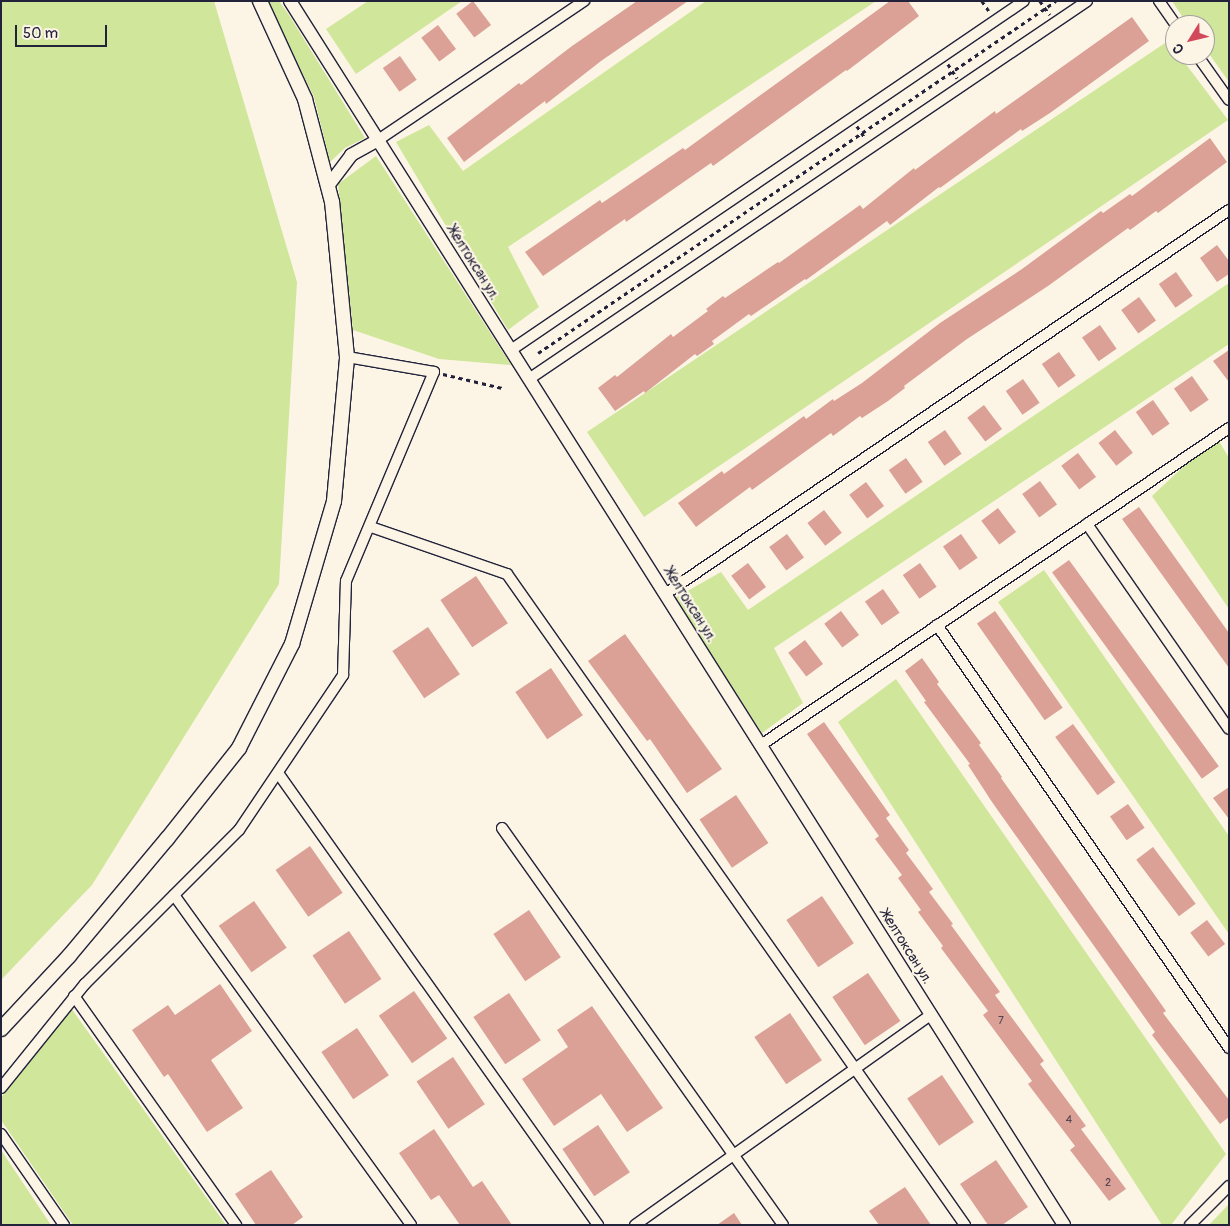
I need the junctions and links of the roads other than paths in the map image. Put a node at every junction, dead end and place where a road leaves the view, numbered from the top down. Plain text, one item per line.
1 (260, 1) edge
2 (290, 1) edge
3 (584, 1) edge
4 (1024, 1) edge
5 (1086, 1) edge
6 (1159, 1) edge
7 (1169, 15) edge
8 (1204, 65) edge
9 (1229, 100) edge
10 (378, 140) junction
11 (328, 186) junction
12 (1229, 210) edge
13 (511, 350) junction
14 (347, 357) junction
15 (529, 379) junction
16 (1229, 428) edge
17 (1087, 524) junction
18 (371, 526) junction
19 (665, 594) junction
20 (938, 625) junction
21 (1229, 730) edge
22 (761, 745) junction
23 (278, 773) junction
24 (502, 828) dead end
25 (174, 896) junction
26 (74, 996) junction
27 (931, 1015) junction
28 (1, 1029) edge
29 (1229, 1048) edge
30 (855, 1068) junction
31 (1, 1088) edge
32 (1, 1134) edge
33 (734, 1155) junction
34 (1229, 1186) edge
35 (64, 1225) edge
36 (236, 1225) edge
37 (411, 1225) edge
38 (598, 1225) edge
39 (635, 1225) edge
40 (783, 1225) edge
41 (965, 1225) edge
42 (1064, 1225) edge
43 (1190, 1225) edge

1 - 11 main road
2 - 10 street, Желтоксан ул.
3 - 10 street
4 - 13 street
5 - 15 street
6 - 7 street
8 - 9 street
10 - 11 street
10 - 13 street, Желтоксан ул.
11 - 14 main road
12 - 19 street
13 - 15 street, Желтоксан ул.
14 - 18 street
14 - 28 main road
15 - 19 street, Желтоксан ул.
16 - 17 street
17 - 20 street
17 - 21 street
18 - 23 street
18 - 30 street
19 - 22 street, Желтоксан ул.
20 - 22 street
20 - 29 street
22 - 27 street, Желтоксан ул.
23 - 25 street
23 - 38 street
24 - 33 street
25 - 26 street
25 - 37 street
26 - 31 street
26 - 36 street
27 - 30 street
27 - 42 street, Желтоксан ул.
30 - 33 street
30 - 41 street
32 - 35 street
33 - 39 street
33 - 40 street
34 - 43 street

